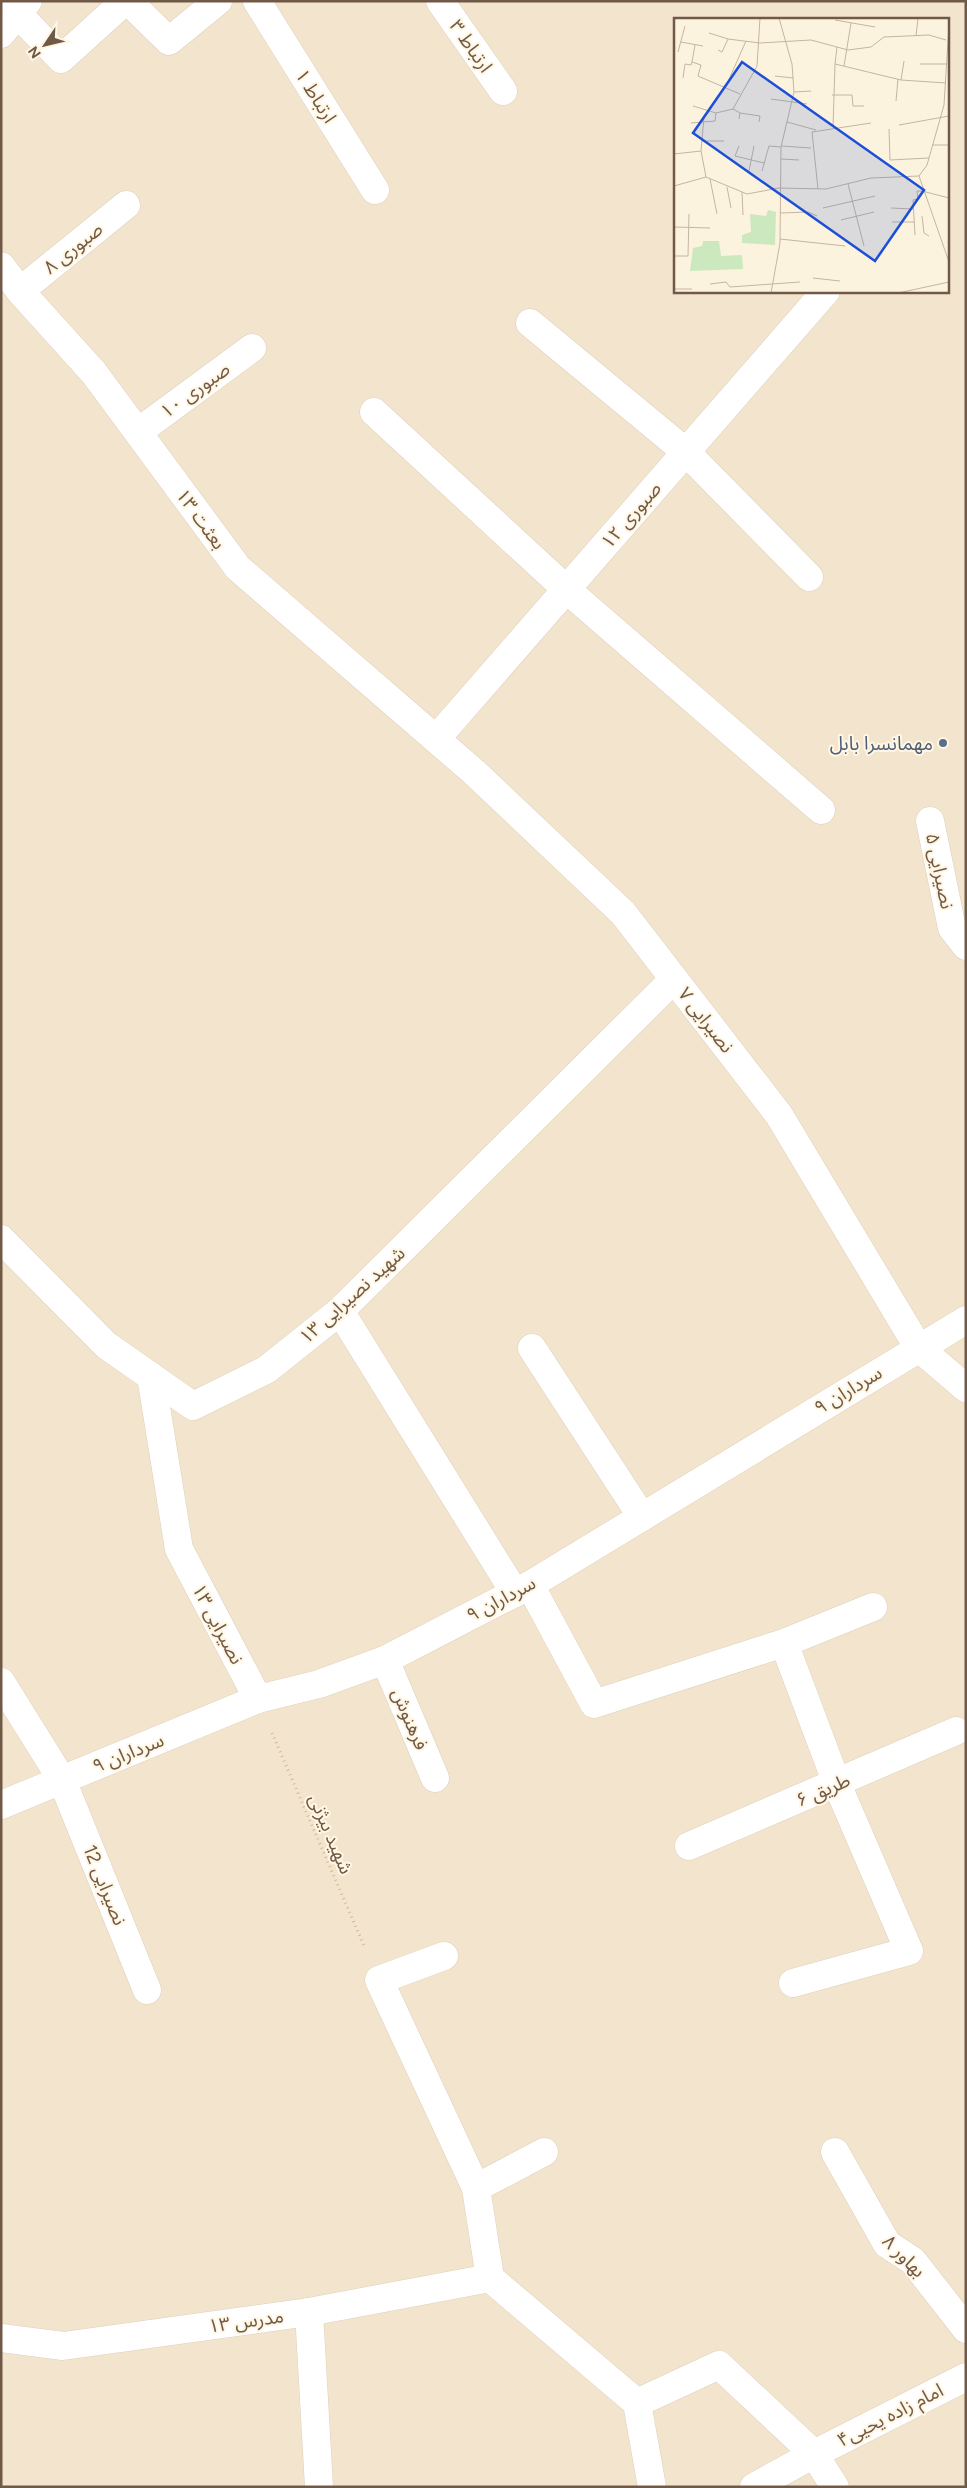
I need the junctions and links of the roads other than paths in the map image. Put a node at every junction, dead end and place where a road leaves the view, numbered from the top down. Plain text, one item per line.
1 (127, 1) edge
2 (218, 1) edge
3 (257, 1) edge
4 (440, 1) edge
5 (15, 13) edge
6 (503, 90) dead end
7 (375, 190) dead end
8 (126, 205) dead end
9 (1, 266) edge
10 (20, 291) junction
11 (825, 292) edge
12 (530, 323) dead end
13 (252, 348) dead end
14 (374, 412) dead end
15 (138, 432) junction
16 (686, 452) junction
17 (809, 577) dead end
18 (566, 589) junction
19 (436, 739) junction
20 (821, 810) dead end
21 (930, 821) dead end
22 (966, 946) edge
23 (674, 979) junction
24 (4, 1247) edge
25 (340, 1311) junction
26 (966, 1320) edge
27 (918, 1347) junction
28 (532, 1348) dead end
29 (151, 1376) junction
30 (966, 1388) edge
31 (642, 1517) junction
32 (523, 1589) junction
33 (873, 1607) dead end
34 (784, 1643) junction
35 (385, 1660) junction
36 (1, 1682) edge
37 (258, 1699) junction
38 (956, 1731) dead end
39 (435, 1778) dead end
40 (62, 1780) junction
41 (837, 1784) junction
42 (1, 1805) edge
43 (689, 1846) dead end
44 (444, 1956) dead end
45 (793, 1983) dead end
46 (148, 1990) dead end
47 (544, 2152) dead end
48 (835, 2152) dead end
49 (476, 2188) junction
50 (490, 2278) junction
51 (309, 2312) junction
52 (966, 2329) edge
53 (1, 2338) edge
54 (966, 2377) edge
55 (637, 2403) junction
56 (814, 2454) junction
57 (319, 2487) edge
58 (652, 2487) edge
59 (754, 2487) edge
60 (835, 2487) edge

1 - 2 street
1 - 5 street
3 - 7 street, ارتباط ۱
4 - 6 street, ارتباط ۳
8 - 10 street, صبوری ۸
9 - 10 street, بعثت ۱۳
10 - 15 street, بعثت ۱۳
11 - 16 street, صبوری ۱۲
12 - 16 street
13 - 15 street, صبوری ۱۰
14 - 18 street
15 - 19 street, بعثت ۱۳
16 - 17 street
16 - 18 street, صبوری ۱۲
18 - 19 street, صبوری ۱۲
18 - 20 street
19 - 23 street, نصیرایی ۷
21 - 22 street, نصیرایی ۵
23 - 25 street, شهید نصیرایی ۱۳
23 - 27 street, نصیرایی ۷
24 - 29 street, شهید نصیرایی ۱۳
25 - 29 street, شهید نصیرایی ۱۳
25 - 32 street
26 - 27 street, سرداران ۹
27 - 30 street, نصیرایی ۷
27 - 31 street, سرداران ۹
28 - 31 street
29 - 37 street, نصیرایی ۱۳
31 - 32 street, سرداران ۹
32 - 34 street
32 - 35 street, سرداران ۹
33 - 34 street
34 - 41 street
35 - 37 street, سرداران ۹
35 - 39 street, فرهنوش
36 - 40 street, نصیرایی 12
37 - 40 street, سرداران ۹
38 - 41 street, طریق ۶
40 - 42 street, سرداران ۹
40 - 46 street, نصیرایی 12
41 - 43 street, طریق ۶
41 - 45 street
44 - 49 street
47 - 49 street
48 - 52 street, بهاور ۸
49 - 50 street
50 - 51 street, مدرس ۱۳
50 - 55 street
51 - 53 street, مدرس ۱۳
51 - 57 street
54 - 56 street, امام زاده یحیی۴
55 - 56 street
55 - 58 street
56 - 59 street, امام زاده یحیی۴
56 - 60 street

